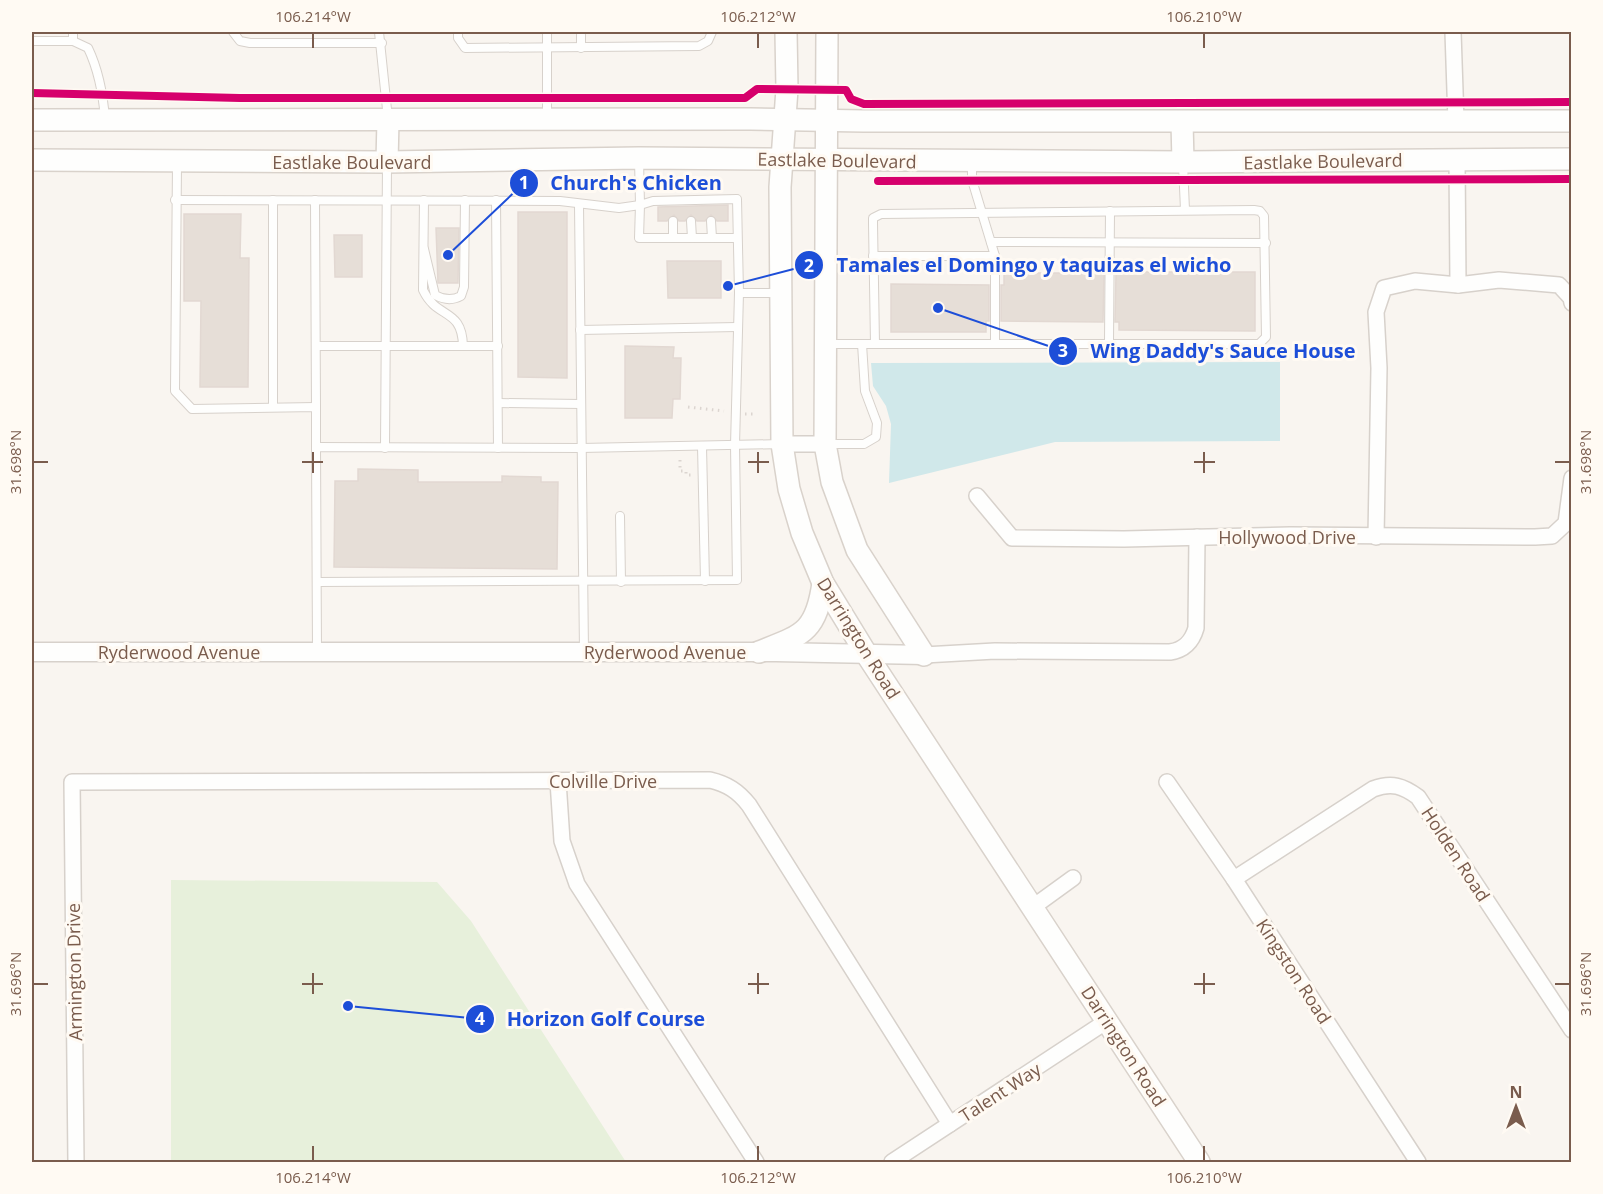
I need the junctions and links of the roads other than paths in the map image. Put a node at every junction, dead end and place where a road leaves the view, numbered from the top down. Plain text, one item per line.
1 (73, 32) edge
2 (233, 32) edge
3 (379, 32) edge
4 (458, 32) edge
5 (547, 32) edge
6 (712, 32) edge
7 (786, 32) edge
8 (827, 32) edge
9 (1453, 32) edge
10 (581, 35) dead end
11 (661, 36) dead end
12 (603, 37) dead end
13 (620, 37) dead end
14 (640, 37) dead end
15 (73, 40) junction
16 (32, 41) edge
17 (382, 43) junction
18 (661, 46) junction
19 (620, 47) junction
20 (640, 47) junction
21 (547, 48) junction
22 (581, 48) junction
23 (603, 48) junction
24 (32, 120) edge
25 (105, 120) junction
26 (388, 120) junction
27 (548, 120) junction
28 (785, 120) junction
29 (826, 120) junction
30 (1456, 121) junction
31 (1572, 121) edge
32 (1182, 122) junction
33 (639, 158) junction
34 (1457, 159) junction
35 (1572, 159) edge
36 (32, 160) edge
37 (781, 160) junction
38 (825, 161) junction
39 (972, 161) junction
40 (177, 162) junction
41 (387, 162) junction
42 (1183, 162) junction
43 (175, 200) junction
44 (273, 200) junction
45 (315, 200) junction
46 (387, 200) junction
47 (424, 200) junction
48 (465, 200) junction
49 (496, 200) junction
50 (579, 205) junction
51 (640, 205) junction
52 (1185, 210) junction
53 (1110, 211) junction
54 (982, 212) junction
55 (673, 221) dead end
56 (692, 221) dead end
57 (711, 221) dead end
58 (673, 238) junction
59 (692, 238) junction
60 (712, 238) junction
61 (737, 238) junction
62 (991, 242) junction
63 (1110, 242) junction
64 (1266, 243) junction
65 (424, 249) junction
66 (873, 256) junction
67 (995, 256) junction
68 (1458, 285) junction
69 (739, 293) junction
70 (780, 293) junction
71 (1572, 303) edge
72 (737, 327) junction
73 (580, 330) junction
74 (995, 342) junction
75 (1109, 342) junction
76 (825, 344) junction
77 (862, 344) junction
78 (875, 344) junction
79 (316, 346) junction
80 (386, 346) junction
81 (463, 346) junction
82 (498, 346) junction
83 (498, 403) junction
84 (581, 404) junction
85 (273, 407) junction
86 (316, 407) junction
87 (782, 444) junction
88 (825, 444) junction
89 (735, 445) junction
90 (702, 446) junction
91 (316, 447) junction
92 (385, 448) junction
93 (498, 448) junction
94 (581, 448) junction
95 (1572, 478) edge
96 (977, 496) dead end
97 (620, 516) dead end
98 (1197, 537) junction
99 (1376, 537) junction
100 (705, 580) junction
101 (317, 582) junction
102 (583, 582) junction
103 (621, 582) junction
104 (823, 583) junction
105 (32, 652) edge
106 (317, 652) junction
107 (584, 652) junction
108 (759, 652) junction
109 (867, 655) junction
110 (924, 655) junction
111 (558, 781) junction
112 (72, 782) joint
113 (1167, 782) dead end
114 (1073, 878) dead end
115 (1234, 879) junction
116 (1033, 907) junction
117 (1107, 1021) junction
118 (1572, 1030) edge
119 (950, 1124) junction
120 (76, 1162) edge
121 (756, 1162) edge
122 (892, 1162) edge
123 (1199, 1162) edge
124 (1418, 1162) edge

1 - 15 lane
2 - 17 lane
3 - 17 lane
4 - 21 lane
5 - 21 lane
6 - 18 lane
7 - 28 main road, Darrington Road
8 - 29 main road
9 - 30 street
10 - 22 lane
11 - 18 lane
12 - 23 lane
13 - 19 lane
14 - 20 lane
15 - 16 lane
15 - 25 lane
17 - 26 lane
18 - 20 lane
19 - 20 lane
19 - 23 lane
21 - 22 lane
21 - 27 lane
22 - 23 lane
24 - 25 main road
25 - 26 main road
26 - 27 main road
26 - 41 main road
27 - 28 main road
28 - 29 main road
28 - 37 main road, Darrington Road
29 - 32 main road
29 - 38 main road
30 - 31 main road
30 - 32 main road
32 - 42 main road
33 - 37 main road, Eastlake Boulevard
33 - 41 main road, Eastlake Boulevard
33 - 51 lane
34 - 35 main road, Eastlake Boulevard
34 - 42 main road, Eastlake Boulevard
34 - 68 street
36 - 40 main road, Eastlake Boulevard
37 - 38 main road, Eastlake Boulevard
37 - 70 main road, Darrington Road
38 - 39 main road, Eastlake Boulevard
38 - 76 main road
39 - 42 main road, Eastlake Boulevard
39 - 54 lane
40 - 41 main road, Eastlake Boulevard
40 - 43 lane
41 - 46 lane
42 - 52 lane
43 - 44 lane
43 - 85 lane
44 - 45 lane
44 - 85 lane
45 - 46 lane
45 - 79 lane
46 - 47 lane
46 - 80 lane
47 - 48 lane
47 - 65 lane
48 - 49 lane
48 - 65 lane
49 - 50 lane
49 - 82 lane
50 - 51 lane
50 - 73 lane
51 - 58 lane
51 - 61 lane
52 - 53 lane
52 - 64 lane
53 - 54 lane
53 - 63 lane
54 - 62 lane
54 - 66 lane
55 - 58 lane
56 - 59 lane
57 - 60 lane
58 - 59 lane
59 - 60 lane
60 - 61 lane
61 - 69 lane
62 - 63 lane
62 - 67 lane
63 - 64 lane
63 - 75 lane
64 - 75 lane
65 - 81 lane
66 - 67 lane
66 - 78 lane
67 - 74 lane
68 - 71 street
68 - 99 street
69 - 70 lane
69 - 72 lane
70 - 87 main road, Darrington Road
72 - 73 lane
72 - 89 lane
73 - 84 lane
74 - 75 lane
74 - 78 lane
76 - 77 lane
76 - 88 main road
77 - 78 lane
77 - 88 lane
79 - 80 lane
79 - 86 lane
80 - 81 lane
80 - 92 lane
81 - 82 lane
82 - 83 lane
83 - 84 lane
83 - 93 lane
84 - 94 lane
85 - 86 lane
86 - 91 lane
87 - 88 street
87 - 89 lane
87 - 104 main road, Darrington Road
88 - 110 main road
89 - 90 lane
89 - 100 lane
90 - 94 lane
90 - 100 lane
91 - 92 lane
91 - 101 lane
92 - 93 lane
93 - 94 lane
94 - 102 lane
95 - 99 street, Hollywood Drive
96 - 98 street, Hollywood Drive
97 - 103 lane
98 - 99 street, Hollywood Drive
98 - 110 street, Ryderwood Avenue
100 - 103 lane
101 - 102 lane
101 - 106 lane
102 - 103 lane
102 - 107 lane
104 - 108 main road
104 - 109 main road, Darrington Road
105 - 106 street, Ryderwood Avenue
106 - 107 street, Ryderwood Avenue
107 - 108 street, Ryderwood Avenue
108 - 109 street, Ryderwood Avenue
109 - 110 street, Ryderwood Avenue
109 - 116 main road, Darrington Road
111 - 112 street, Colville Drive
111 - 119 street, Colville Drive
111 - 121 street
112 - 120 street, Armington Drive
113 - 115 street, Kingston Road
114 - 116 street
115 - 118 street, Holden Road
115 - 124 street, Kingston Road
116 - 117 main road, Darrington Road
117 - 119 street, Talent Way
117 - 123 main road, Darrington Road
119 - 122 street, Talent Way

